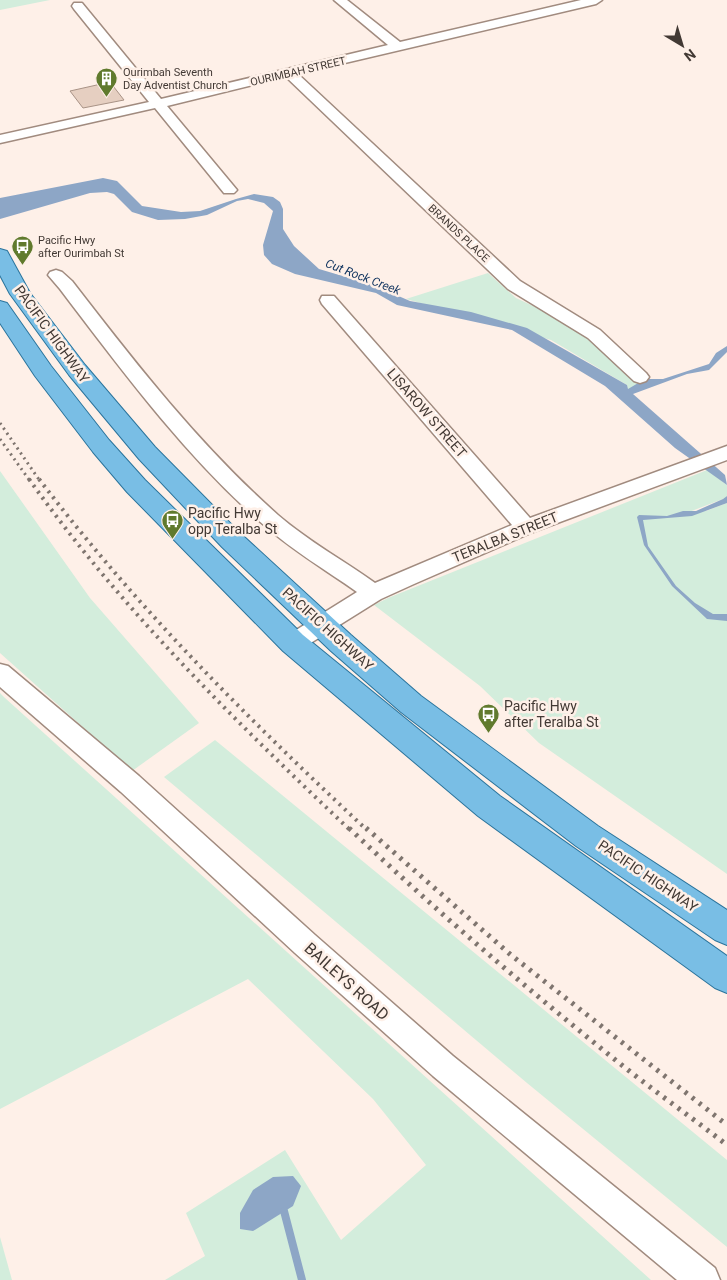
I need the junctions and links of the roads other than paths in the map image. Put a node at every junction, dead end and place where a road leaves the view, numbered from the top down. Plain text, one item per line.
1 (340, 0) edge
2 (596, 0) edge
3 (78, 6) dead end
4 (398, 47) junction
5 (288, 73) junction
6 (158, 104) junction
7 (0, 139) edge
8 (229, 190) dead end
9 (0, 255) edge
10 (56, 275) dead end
11 (328, 300) dead end
12 (0, 307) edge
13 (640, 377) dead end
14 (725, 453) edge
15 (526, 527) junction
16 (373, 593) junction
17 (322, 625) junction
18 (293, 643) junction
19 (0, 674) edge
20 (727, 928) edge
21 (727, 976) edge
22 (703, 1280) edge

1 - 4 street
2 - 4 street, OURIMBAH STREET
3 - 6 street
4 - 5 street, OURIMBAH STREET
5 - 6 street, OURIMBAH STREET
5 - 13 street, BRANDS PLACE
6 - 7 street, OURIMBAH STREET
6 - 8 street
9 - 17 main road, PACIFIC HIGHWAY
10 - 16 street
11 - 15 street, LISAROW STREET
12 - 18 main road, PACIFIC HIGHWAY
14 - 15 street, TERALBA STREET
15 - 16 street, TERALBA STREET
16 - 17 street, TERALBA STREET
17 - 18 street, TERALBA STREET
17 - 20 main road, PACIFIC HIGHWAY
18 - 21 main road, PACIFIC HIGHWAY
19 - 22 street, BAILEYS ROAD

